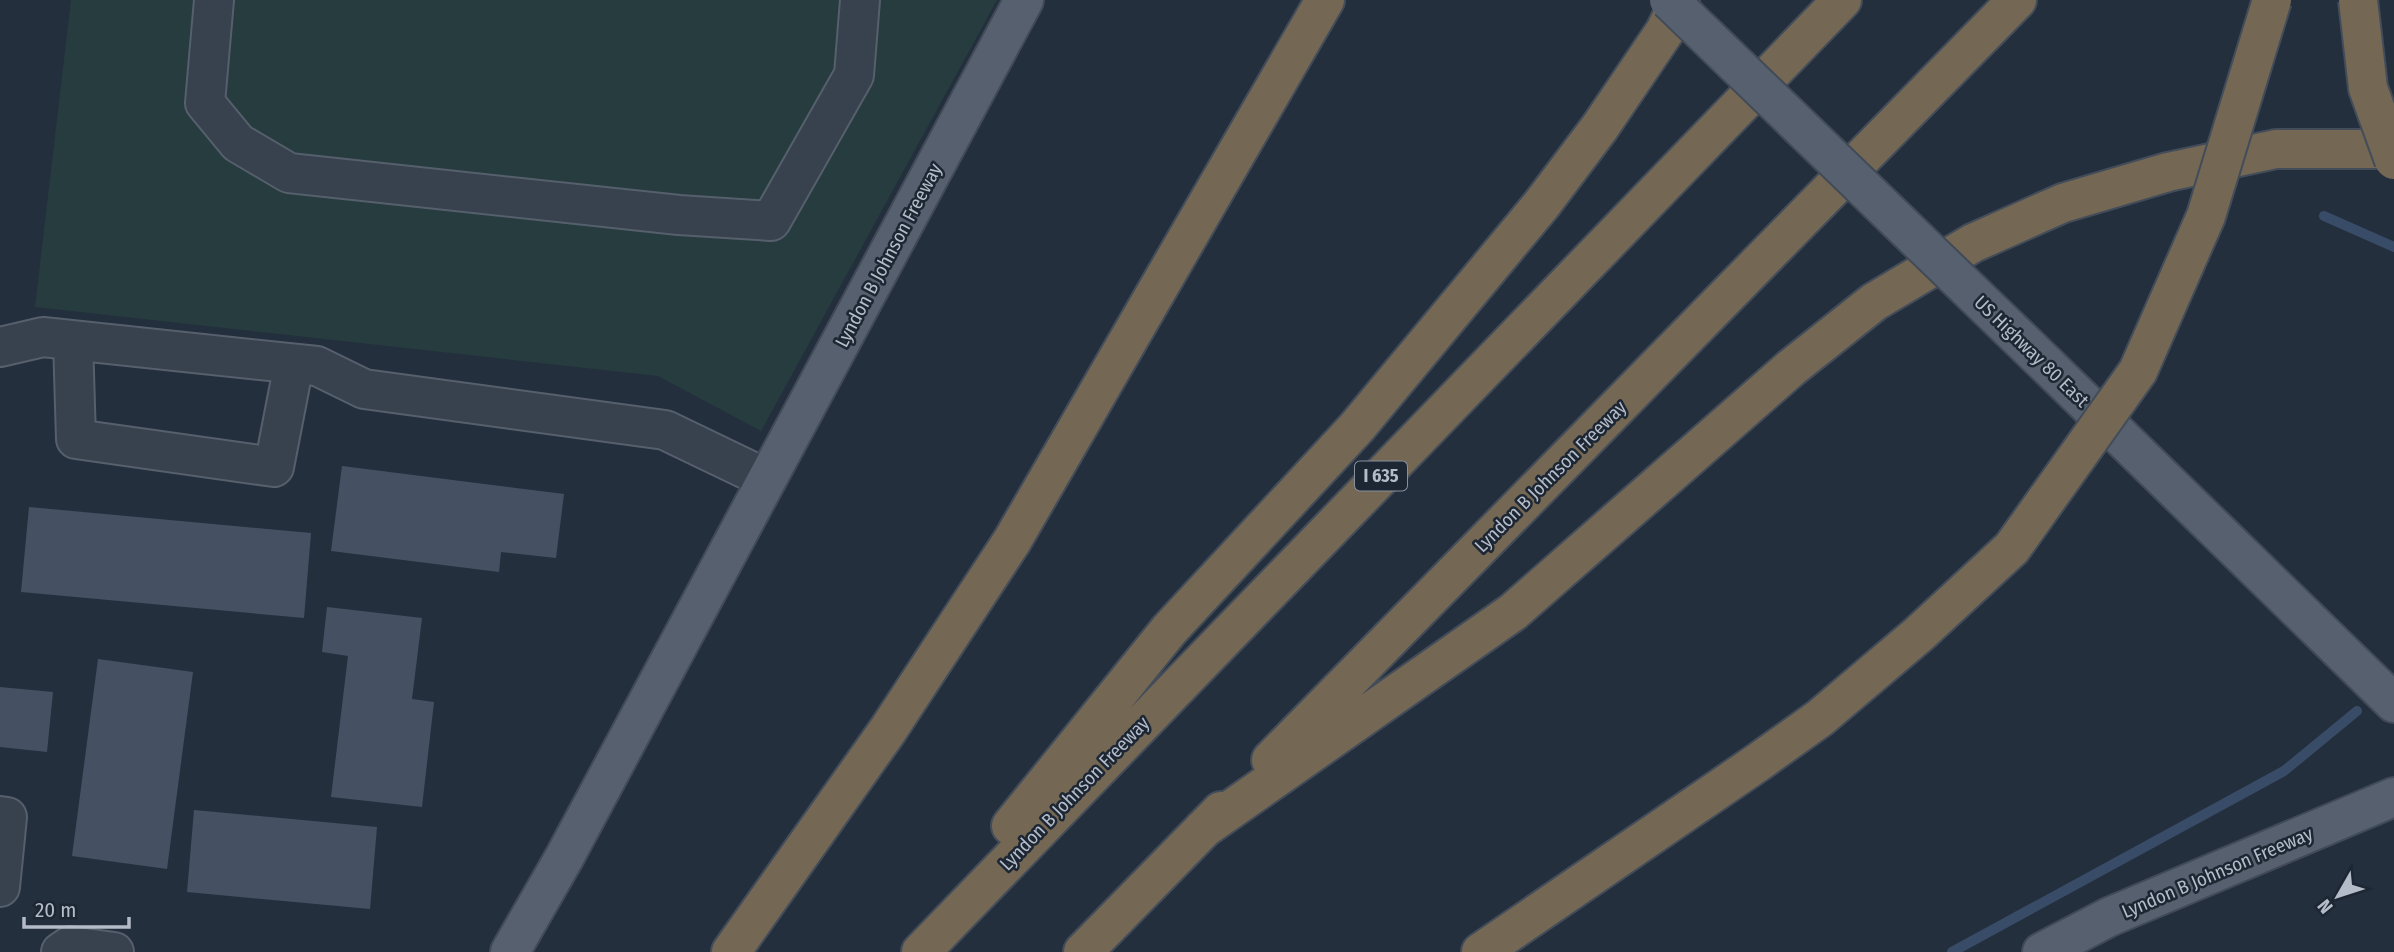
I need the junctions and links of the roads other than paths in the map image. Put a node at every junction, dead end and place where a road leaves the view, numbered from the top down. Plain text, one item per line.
1 (214, 0) edge
2 (860, 0) edge
3 (1024, 0) edge
4 (1325, 0) edge
5 (1669, 0) edge
6 (1680, 0) edge
7 (1842, 0) edge
8 (2017, 0) edge
9 (2273, 0) edge
10 (2358, 0) edge
11 (2394, 149) edge
12 (2394, 160) edge
13 (73, 340) junction
14 (0, 347) edge
15 (294, 364) junction
16 (767, 480) junction
17 (2394, 703) edge
18 (2394, 797) edge
19 (0, 816) edge
20 (1203, 829) junction
21 (0, 887) edge
22 (61, 952) edge
23 (114, 952) edge
24 (510, 952) edge
25 (731, 952) edge
26 (910, 952) edge
27 (921, 952) edge
28 (1083, 952) edge
29 (1481, 952) edge
30 (2042, 952) edge

1 - 2 lane
3 - 16 main road, Lyndon B Johnson Freeway
4 - 25 highway
5 - 17 main road, US Highway 80 East, bridge
6 - 26 highway
7 - 27 highway, Lyndon B Johnson Freeway / I 635
8 - 20 highway, Lyndon B Johnson Freeway
9 - 29 highway, bridge
10 - 12 highway, bridge
11 - 20 highway
13 - 14 lane
13 - 15 lane
13 - 15 lane
15 - 16 lane
16 - 24 main road, Lyndon B Johnson Freeway
18 - 30 main road, Lyndon B Johnson Freeway
19 - 21 lane
20 - 28 highway, Lyndon B Johnson Freeway
22 - 23 lane

